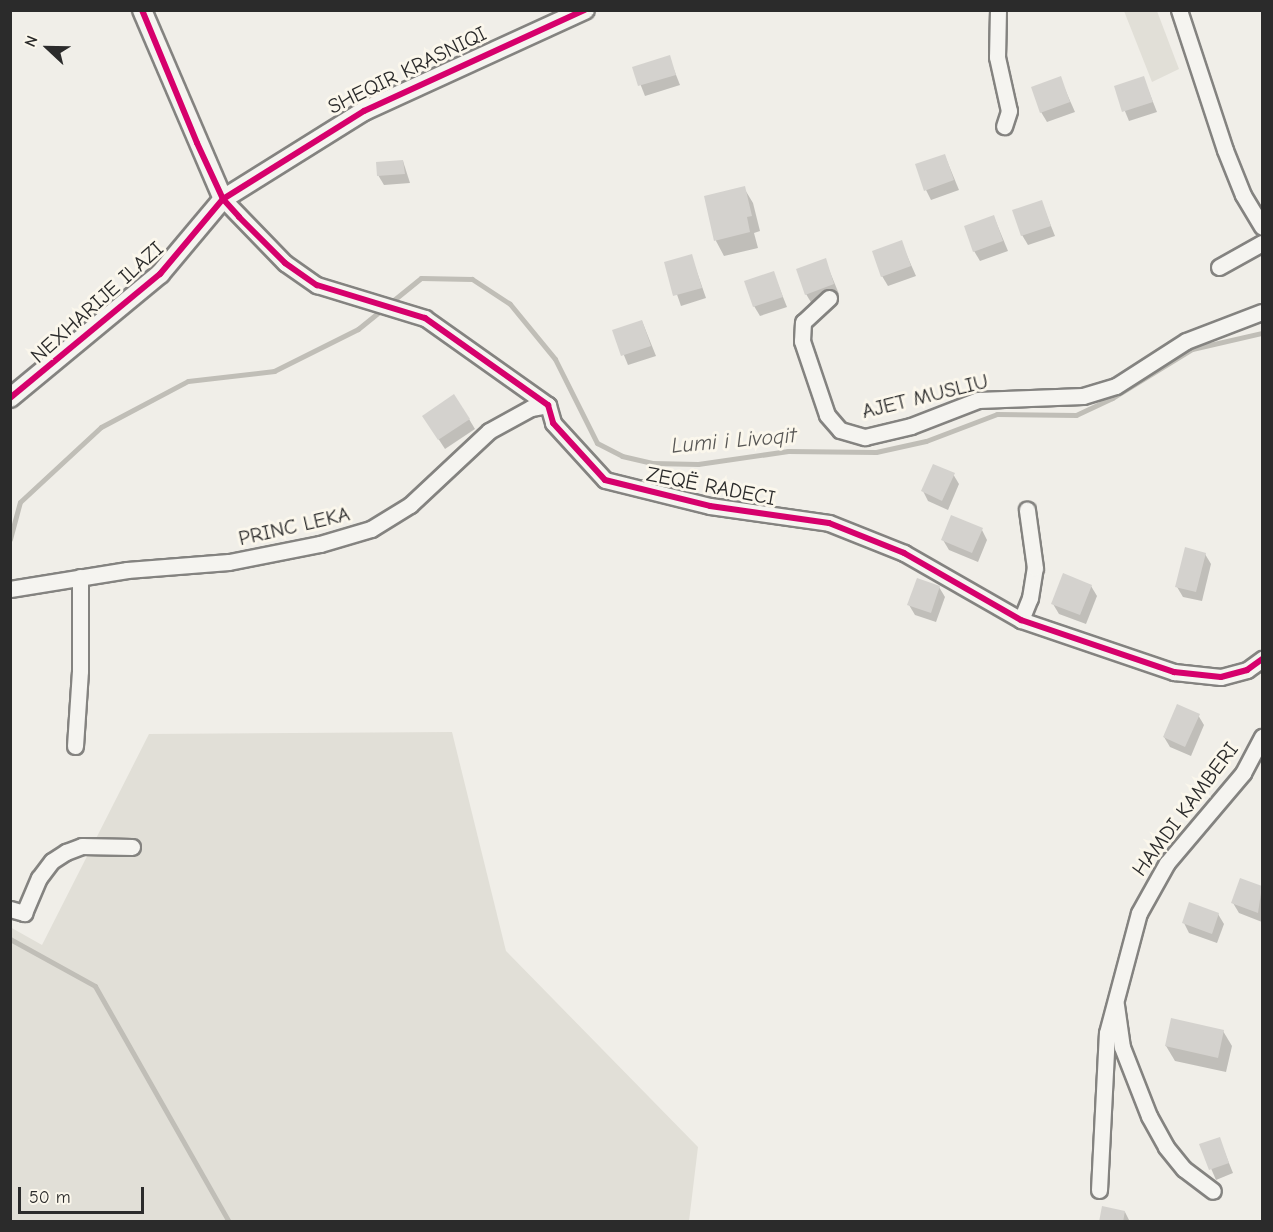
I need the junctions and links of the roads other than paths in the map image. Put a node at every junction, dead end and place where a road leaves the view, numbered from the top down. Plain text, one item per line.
1 (142, 10) edge
2 (585, 10) edge
3 (998, 10) edge
4 (1179, 10) edge
5 (1004, 126) dead end
6 (223, 199) junction
7 (1263, 227) edge
8 (1263, 243) edge
9 (1219, 267) dead end
10 (830, 298) dead end
11 (1263, 312) edge
12 (10, 398) edge
13 (548, 405) junction
14 (1027, 510) dead end
15 (80, 577) junction
16 (10, 589) edge
17 (1021, 620) junction
18 (1263, 659) edge
19 (1263, 736) edge
20 (75, 746) dead end
21 (132, 847) dead end
22 (10, 909) edge
23 (1114, 999) junction
24 (1099, 1190) dead end
25 (1213, 1191) dead end

1 - 6 street
2 - 6 street, SHEQIR KRASNIQI
3 - 5 street
4 - 7 street
6 - 12 street, NEXHARIJE ILAZI
6 - 13 street, ZEQË RADECI
8 - 9 street
10 - 11 street, AJET MUSLIU
13 - 15 street, PRINC LEKA
13 - 17 street, ZEQË RADECI
14 - 17 street
15 - 16 street, PRINC LEKA
15 - 20 street
17 - 18 street, ZEQË RADECI
19 - 23 street, HAMDI KAMBERI
21 - 22 street
23 - 24 street, HAMDI KAMBERI
23 - 25 street

